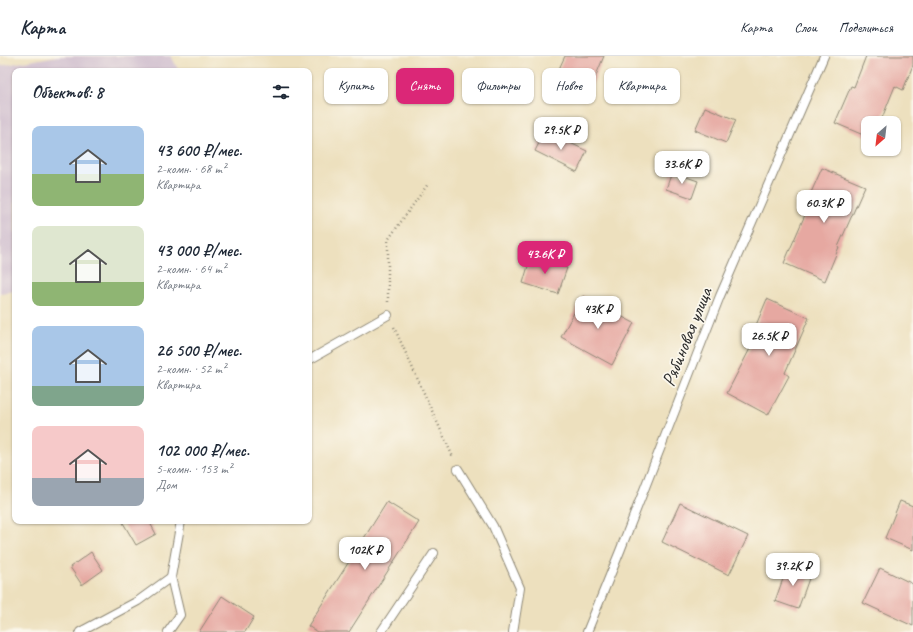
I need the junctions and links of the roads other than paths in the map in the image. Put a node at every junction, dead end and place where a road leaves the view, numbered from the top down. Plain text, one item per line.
1 (824, 56) edge
2 (388, 315) road end
3 (312, 358) edge
4 (458, 469) road end
5 (180, 524) edge
6 (434, 553) dead end
7 (171, 577) junction
8 (80, 632) edge
9 (168, 632) edge
10 (381, 632) edge
11 (513, 632) edge
12 (587, 632) edge

1 - 12 lane, Рябиновая улица
2 - 3 lane
4 - 11 lane
5 - 7 lane
6 - 10 lane
7 - 8 lane
7 - 9 lane

